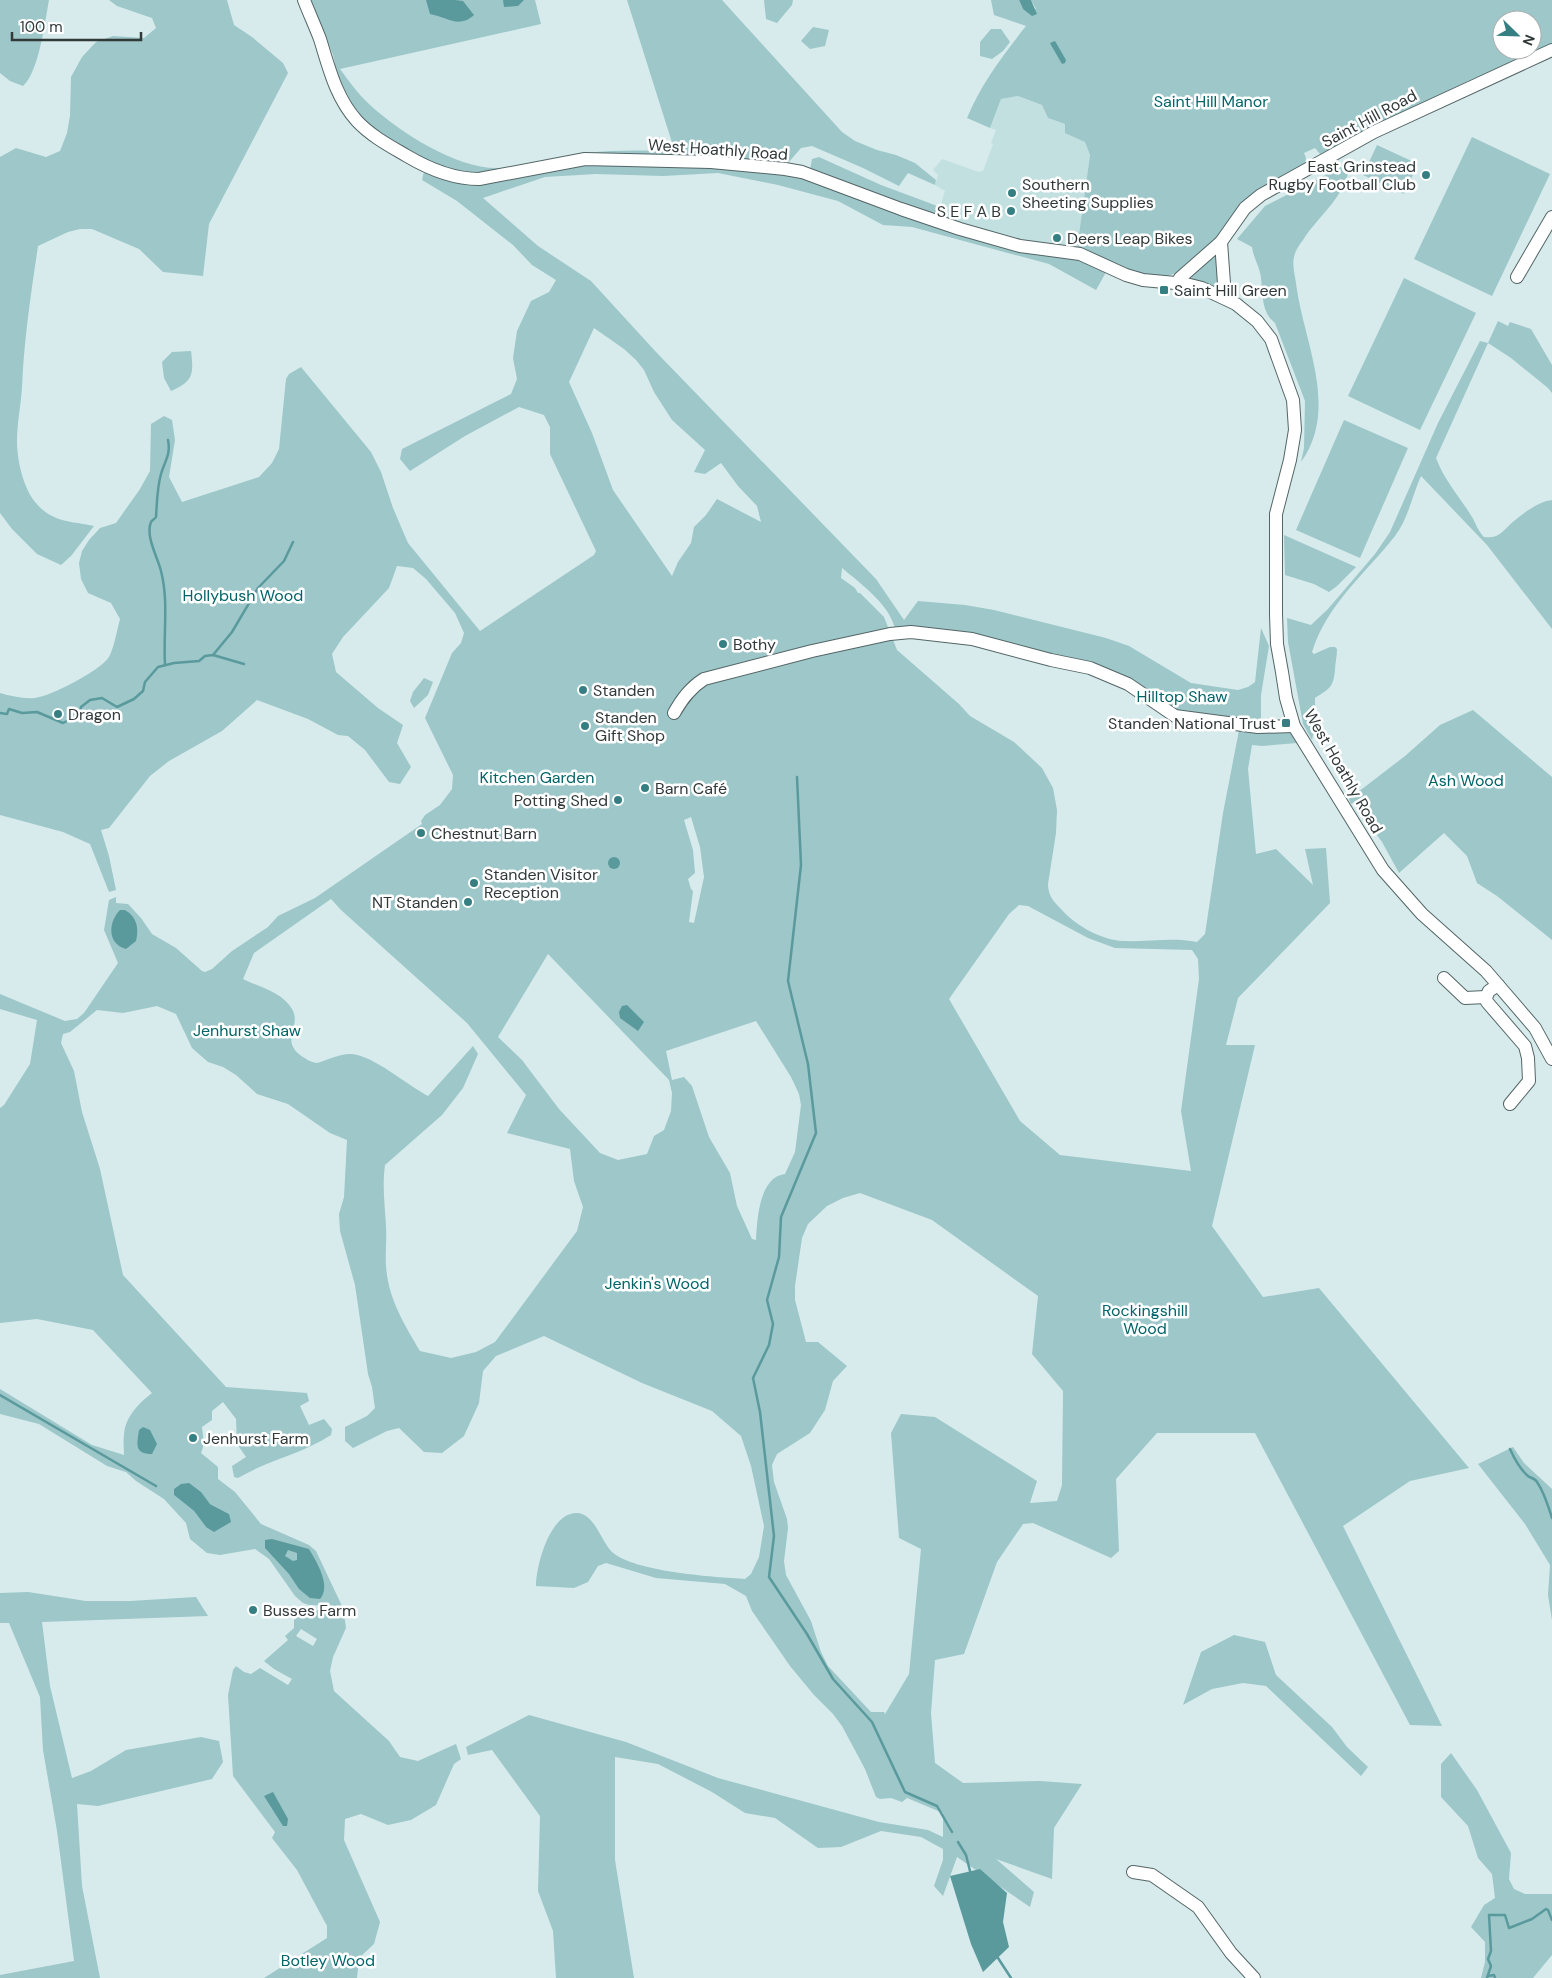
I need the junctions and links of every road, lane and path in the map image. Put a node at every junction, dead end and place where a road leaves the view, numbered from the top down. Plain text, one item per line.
1 (304, 0) edge
2 (1552, 50) edge
3 (1552, 217) edge
4 (1222, 242) junction
5 (1517, 277) dead end
6 (1177, 283) junction
7 (1225, 297) junction
8 (674, 713) dead end
9 (1294, 726) junction
10 (1444, 978) dead end
11 (1498, 985) junction
12 (1486, 997) junction
13 (1552, 1060) edge
14 (1510, 1104) dead end
15 (1133, 1872) dead end
16 (1254, 1978) edge

1 - 6 street, West Hoathly Road
2 - 4 street, Saint Hill Road
3 - 5 street
4 - 6 street, Saint Hill Road
4 - 7 street
6 - 7 street, West Hoathly Road
7 - 9 street, West Hoathly Road
8 - 9 street
9 - 11 street, West Hoathly Road
10 - 12 street
11 - 12 street
11 - 13 street, West Hoathly Road
12 - 14 street
15 - 16 street

